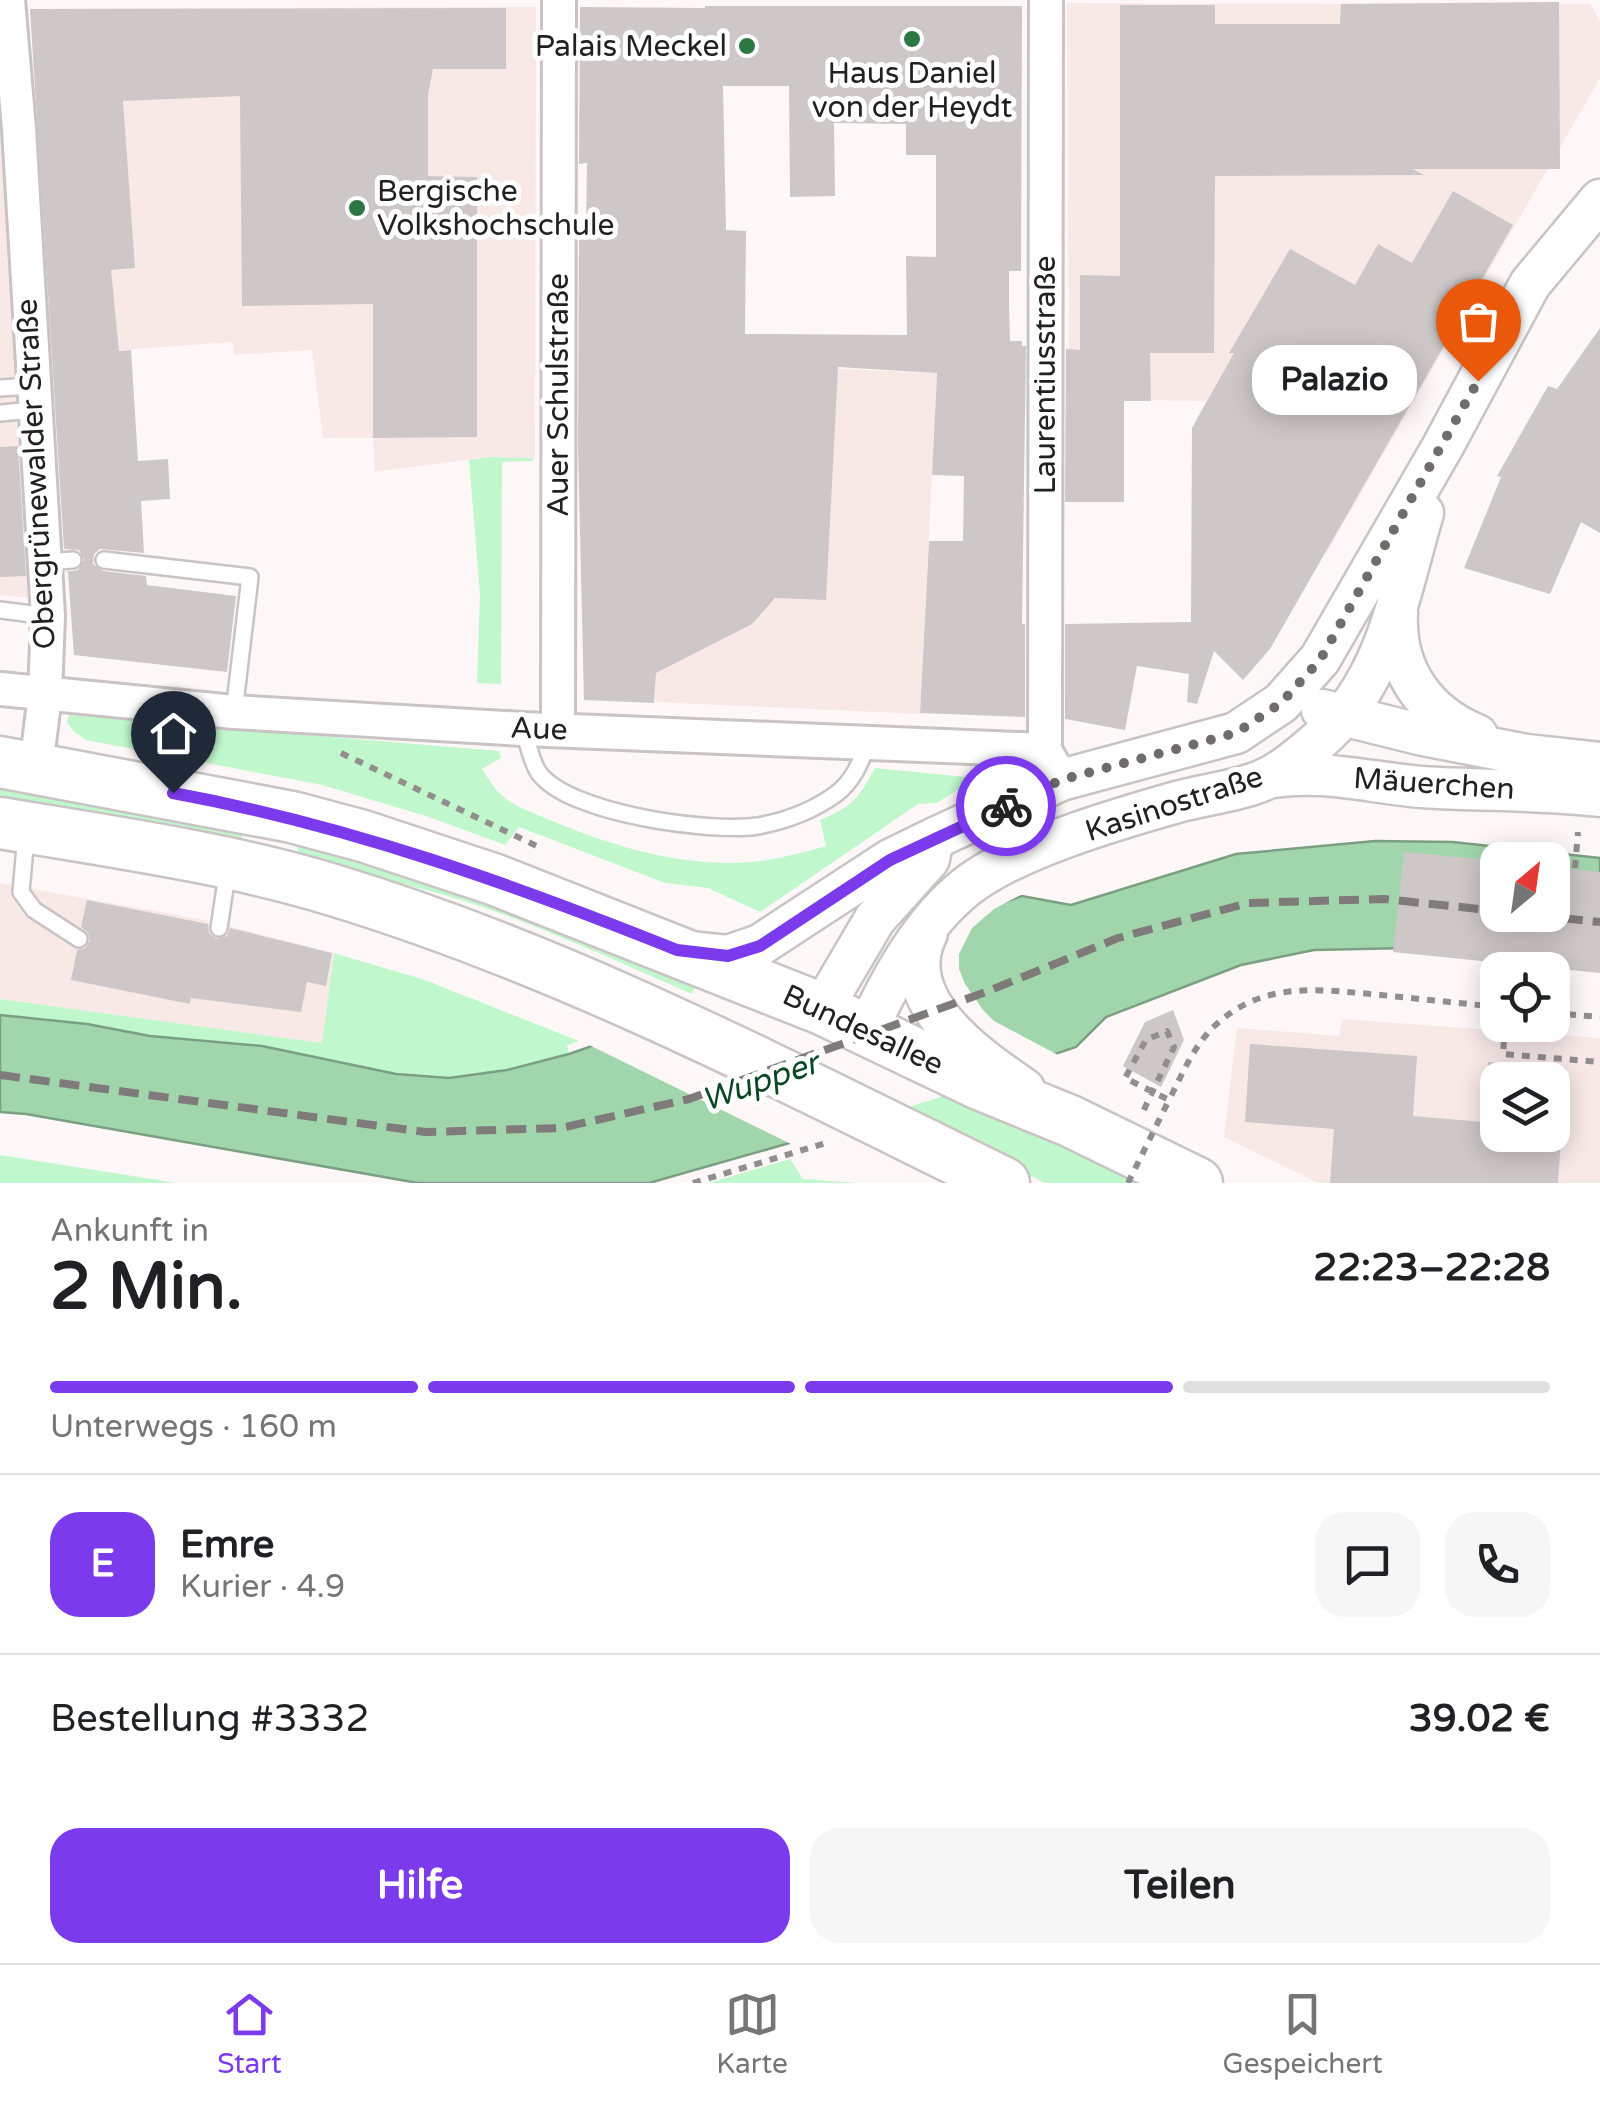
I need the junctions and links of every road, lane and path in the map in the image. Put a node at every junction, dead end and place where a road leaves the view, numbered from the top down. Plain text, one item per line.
1 (8, 0) edge
2 (559, 0) edge
3 (1046, 0) edge
4 (1600, 200) edge
5 (22, 395) edge
6 (0, 413) edge
7 (1443, 446) junction
8 (104, 560) dead end
9 (0, 610) edge
10 (1398, 611) junction
11 (48, 616) junction
12 (1320, 660) junction
13 (0, 689) edge
14 (45, 695) junction
15 (234, 712) junction
16 (325, 718) junction
17 (1324, 721) junction
18 (523, 729) junction
19 (558, 730) junction
20 (1236, 733) junction
21 (868, 743) junction
22 (1527, 755) junction
23 (1600, 762) edge
24 (18, 765) edge
25 (1053, 765) junction
26 (1267, 778) junction
27 (1380, 783) junction
28 (1600, 796) edge
29 (241, 805) junction
30 (13, 825) edge
31 (1578, 834) dead end
32 (933, 839) junction
33 (554, 854) dead end
34 (230, 865) junction
35 (1575, 868) dead end
36 (934, 920) junction
37 (219, 928) dead end
38 (79, 939) dead end
39 (677, 950) junction
40 (1480, 1005) edge
41 (822, 1008) junction
42 (1570, 1015) edge
43 (1600, 1018) edge
44 (868, 1030) junction
45 (1504, 1042) edge
46 (1600, 1062) edge
47 (786, 1077) junction
48 (991, 1080) junction
49 (1169, 1100) junction
50 (1147, 1103) dead end
51 (864, 1114) junction
52 (693, 1183) edge
53 (1004, 1183) edge
54 (1128, 1183) edge
55 (1196, 1183) edge

1 - 5 street, Obergrünewalder Straße
2 - 19 street, Auer Schulstraße
3 - 25 street, Laurentiusstraße
4 - 7 street, Kasinostraße
5 - 6 lane
5 - 11 street, Obergrünewalder Straße
7 - 10 street, Kasinostraße
7 - 12 street, Kasinostraße
8 - 15 lane
9 - 11 lane
10 - 17 street, Kasinostraße
10 - 22 street, Mäuerchen
11 - 14 street, Obergrünewalder Straße
12 - 17 street, Kasinostraße
12 - 20 street, Kasinostraße
13 - 14 street, Aue
14 - 15 street, Aue
14 - 24 street, Obergrünewalder Straße
15 - 16 street, Aue
16 - 18 street, Aue
16 - 33 path
17 - 20 street
17 - 22 street, Mäuerchen
17 - 26 street, Kasinostraße
17 - 27 street
18 - 19 street, Aue
18 - 21 lane
19 - 21 street, Aue
20 - 25 street, Kasinostraße
21 - 25 street, Aue
22 - 23 street, Mäuerchen
24 - 29 main road, Bundesallee
25 - 32 street, Kasinostraße
26 - 27 street, Mäuerchen
26 - 36 street, Kasinostraße
27 - 28 street, Mäuerchen
29 - 34 main road
29 - 39 main road, Bundesallee
30 - 34 main road
30 - 38 lane
31 - 35 path
32 - 39 street, Kasinostraße
32 - 41 street
34 - 37 lane
34 - 47 main road
36 - 44 street, Kasinostraße
36 - 48 street
39 - 41 main road, Bundesallee
40 - 49 path
41 - 44 main road, Bundesallee
41 - 47 main road
42 - 43 path
44 - 48 main road, Bundesallee
44 - 51 main road
45 - 46 path
47 - 51 main road
48 - 55 main road, Bundesallee
49 - 50 path
49 - 54 path, bridge
51 - 52 path
51 - 53 main road

